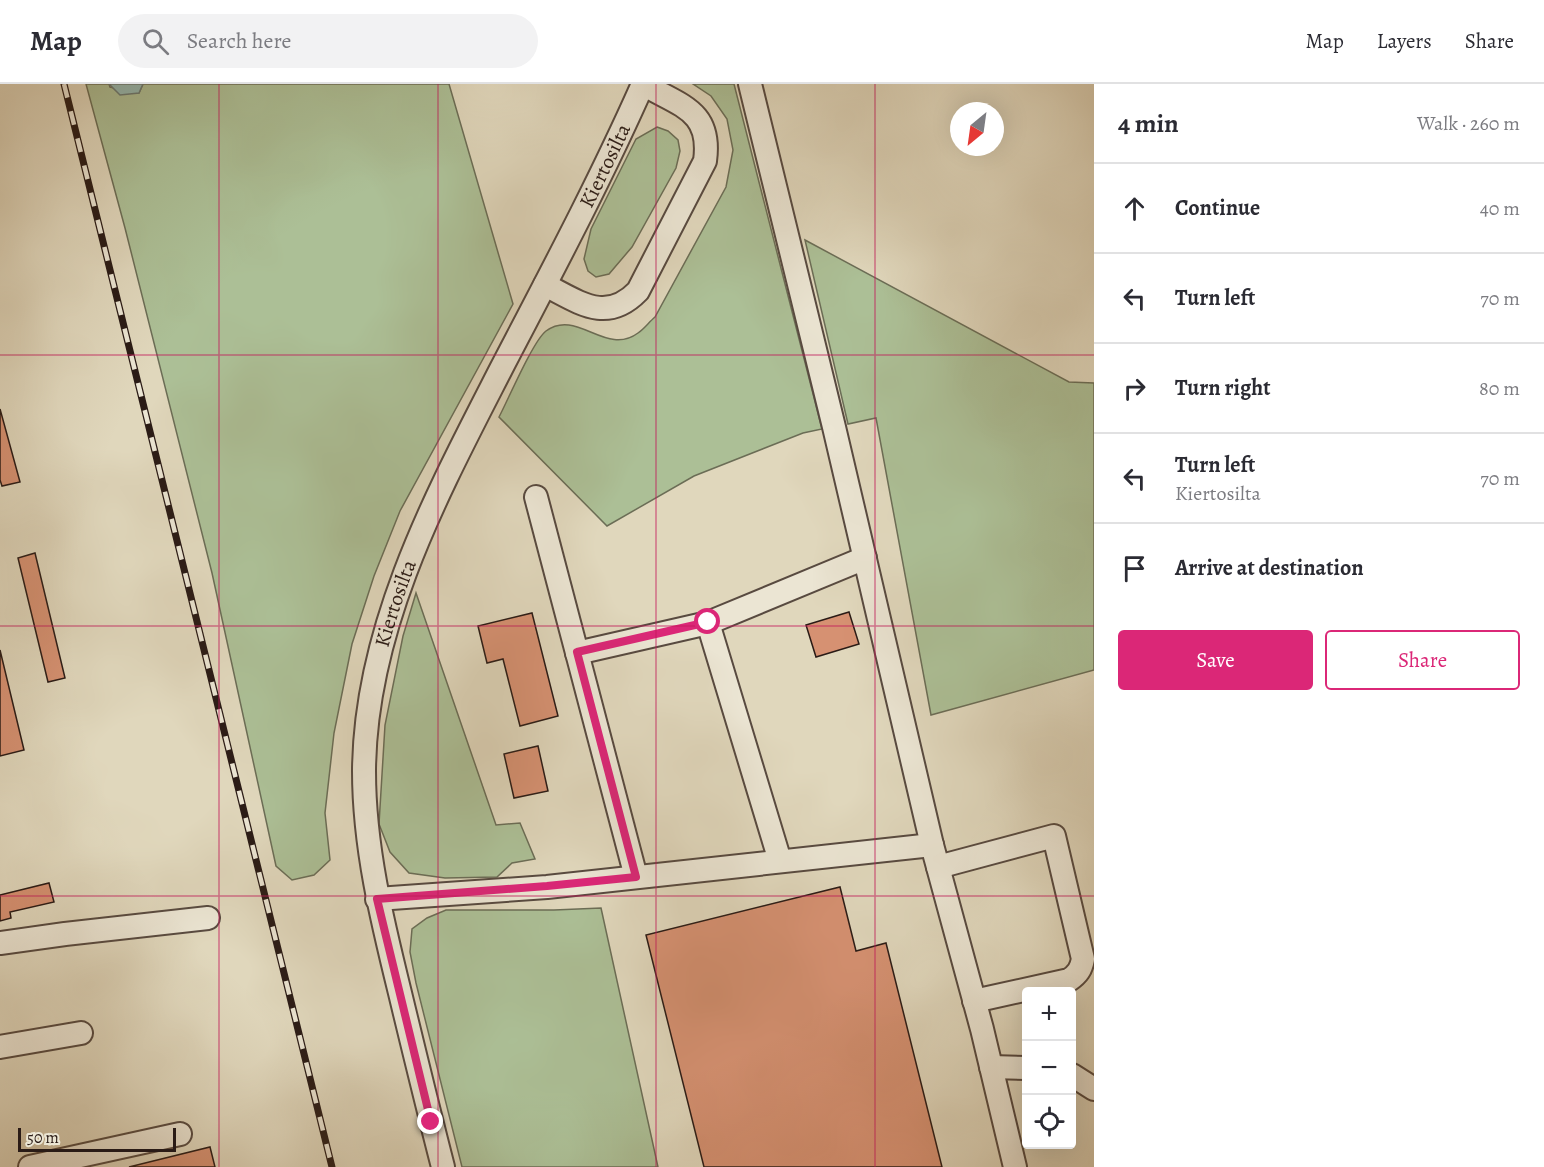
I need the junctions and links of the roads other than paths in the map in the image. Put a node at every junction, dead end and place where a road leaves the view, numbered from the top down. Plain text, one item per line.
1 (643, 84) edge
2 (750, 84) edge
3 (545, 285) junction
4 (536, 497) dead end
5 (865, 558) junction
6 (708, 622) junction
7 (577, 652) junction
8 (932, 845) junction
9 (780, 861) junction
10 (938, 867) junction
11 (636, 877) junction
12 (377, 899) junction
13 (208, 918) dead end
14 (0, 943) edge
15 (974, 1001) junction
16 (81, 1033) dead end
17 (0, 1047) edge
18 (991, 1067) junction
19 (1022, 1068) edge
20 (1076, 1078) edge
21 (1094, 1089) edge
22 (180, 1134) dead end
23 (30, 1167) edge
24 (443, 1167) edge
25 (1015, 1167) edge

1 - 3 street, Kiertosilta
1 - 3 street
2 - 5 street
3 - 12 street, Kiertosilta
4 - 7 street
5 - 6 street
5 - 8 street
6 - 7 street
6 - 9 street
7 - 11 street
8 - 9 street
8 - 10 street
9 - 11 street
10 - 15 street
10 - 15 street
11 - 12 street
12 - 24 street, Kiertosilta
13 - 14 street
15 - 18 street
16 - 17 street
18 - 19 street
18 - 25 street
20 - 21 street
22 - 23 street

